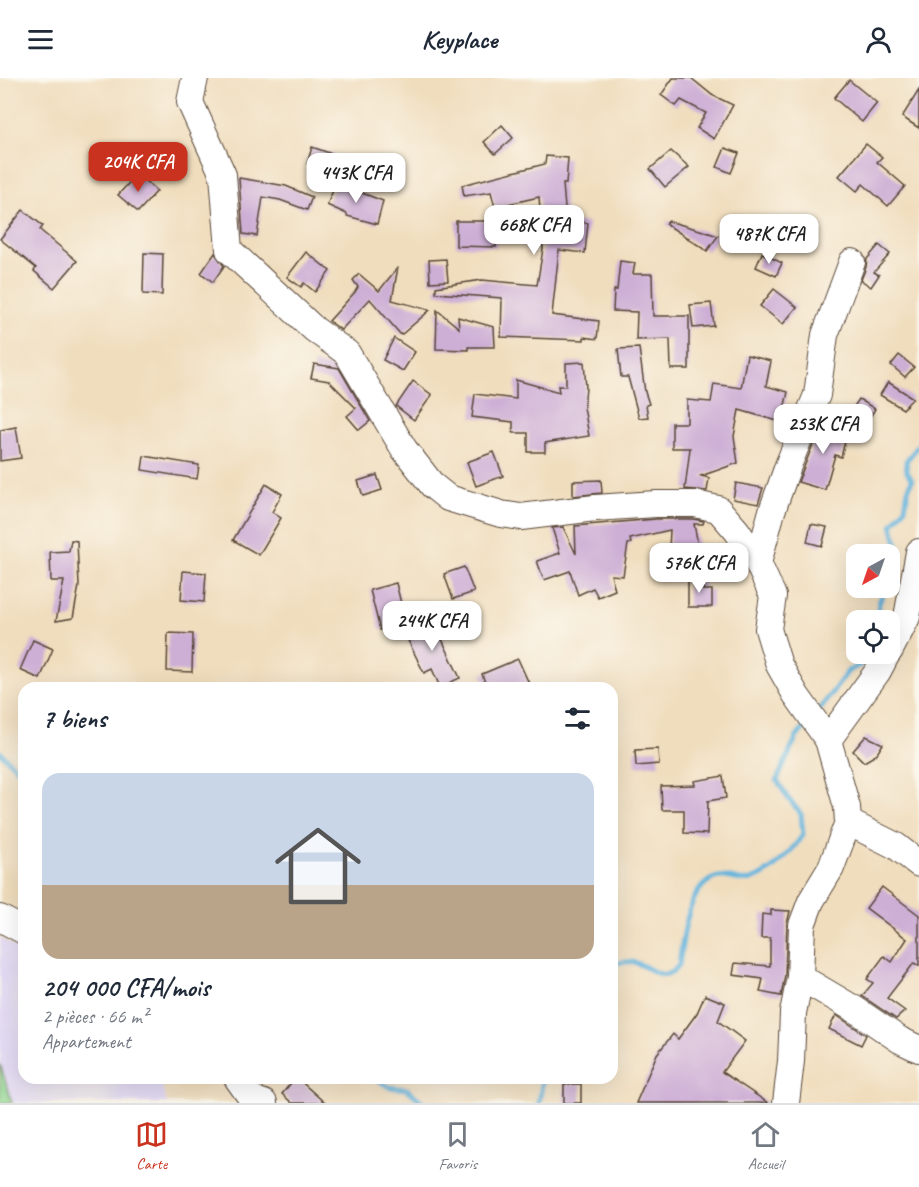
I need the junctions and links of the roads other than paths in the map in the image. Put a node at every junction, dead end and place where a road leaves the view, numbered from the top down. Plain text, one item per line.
1 (195, 78) edge
2 (852, 262) dead end
3 (919, 552) edge
4 (758, 563) junction
5 (900, 629) edge
6 (882, 664) edge
7 (825, 736) junction
8 (848, 822) junction
9 (919, 864) edge
10 (0, 918) edge
11 (18, 928) edge
12 (800, 977) junction
13 (919, 1049) edge
14 (241, 1084) edge
15 (264, 1103) edge
16 (786, 1103) edge

1 - 4 street
2 - 4 street
3 - 5 street
4 - 7 street
6 - 7 street
7 - 8 street
8 - 9 street
8 - 12 street
10 - 11 street
12 - 13 street
12 - 16 street
14 - 15 street

